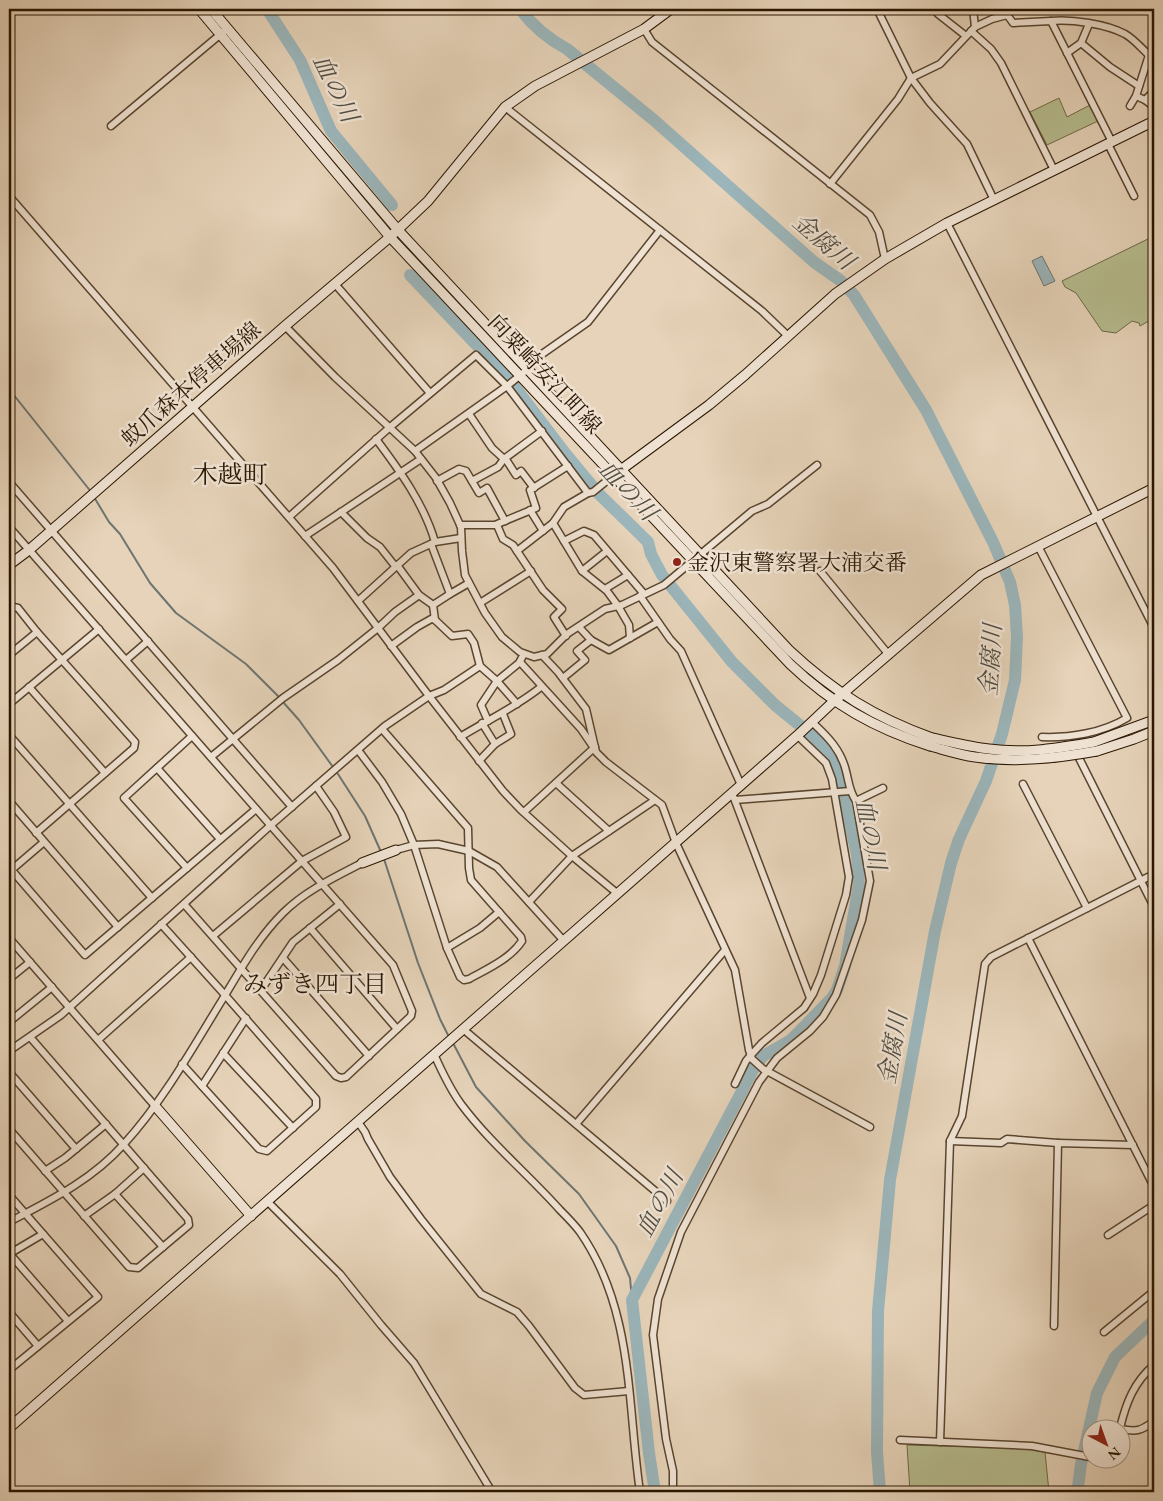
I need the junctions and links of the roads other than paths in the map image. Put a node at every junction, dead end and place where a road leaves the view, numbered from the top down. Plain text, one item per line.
1 (199, 9) edge
2 (211, 9) edge
3 (671, 9) edge
4 (877, 9) edge
5 (934, 9) edge
6 (973, 9) edge
7 (1003, 9) edge
8 (1007, 15) junction
9 (1051, 21) junction
10 (1089, 24) junction
11 (644, 29) junction
12 (973, 29) junction
13 (224, 31) junction
14 (966, 36) junction
15 (1081, 43) junction
16 (1067, 53) junction
17 (1152, 53) edge
18 (911, 78) junction
19 (1139, 86) junction
20 (1154, 90) edge
21 (1136, 96) junction
22 (1145, 100) junction
23 (1130, 106) dead end
24 (505, 107) junction
25 (1154, 107) edge
26 (1154, 121) edge
27 (111, 126) dead end
28 (1110, 143) junction
29 (1054, 170) junction
30 (830, 184) junction
31 (9, 196) edge
32 (1134, 196) dead end
33 (994, 200) junction
34 (948, 223) junction
35 (398, 230) junction
36 (660, 230) junction
37 (390, 237) junction
38 (885, 259) junction
39 (335, 284) junction
40 (285, 326) junction
41 (788, 336) junction
42 (523, 373) junction
43 (508, 385) junction
44 (430, 394) junction
45 (193, 406) junction
46 (469, 414) junction
47 (390, 428) junction
48 (542, 431) junction
49 (376, 439) junction
50 (415, 451) junction
51 (421, 459) junction
52 (505, 459) junction
53 (817, 465) dead end
54 (568, 466) junction
55 (401, 472) junction
56 (618, 473) junction
57 (437, 481) junction
58 (9, 482) edge
59 (472, 482) junction
60 (534, 488) junction
61 (1154, 489) edge
62 (593, 491) junction
63 (530, 510) junction
64 (342, 512) junction
65 (1097, 516) junction
66 (289, 517) junction
67 (505, 521) junction
68 (553, 523) junction
69 (497, 524) junction
70 (460, 526) junction
71 (9, 527) edge
72 (51, 531) junction
73 (543, 531) junction
74 (305, 536) junction
75 (462, 538) junction
76 (564, 541) junction
77 (433, 543) junction
78 (1038, 546) junction
79 (29, 550) junction
80 (517, 551) junction
81 (607, 551) junction
82 (701, 555) junction
83 (693, 561) junction
84 (9, 565) edge
85 (396, 566) junction
86 (531, 571) junction
87 (582, 571) junction
88 (820, 572) dead end
89 (628, 575) junction
90 (469, 583) junction
91 (605, 589) junction
92 (450, 594) junction
93 (419, 595) junction
94 (642, 595) junction
95 (358, 601) junction
96 (480, 603) junction
97 (433, 605) junction
98 (9, 606) edge
99 (618, 606) junction
100 (435, 620) junction
101 (658, 622) junction
102 (579, 627) junction
103 (378, 628) junction
104 (1154, 628) edge
105 (99, 629) junction
106 (37, 632) junction
107 (566, 636) junction
108 (630, 638) junction
109 (591, 640) junction
110 (148, 641) junction
111 (390, 646) junction
112 (524, 654) junction
113 (9, 655) edge
114 (542, 655) junction
115 (889, 655) junction
116 (62, 660) junction
117 (126, 660) junction
118 (520, 662) junction
119 (480, 666) junction
120 (563, 678) junction
121 (497, 681) junction
122 (28, 687) junction
123 (541, 687) junction
124 (843, 695) junction
125 (428, 696) junction
126 (834, 701) junction
127 (9, 704) edge
128 (517, 704) junction
129 (502, 714) junction
130 (1154, 720) edge
131 (485, 722) junction
132 (812, 723) junction
133 (382, 729) junction
134 (1154, 731) edge
135 (9, 736) edge
136 (192, 736) junction
137 (460, 736) junction
138 (798, 736) junction
139 (1068, 736) junction
140 (233, 737) junction
141 (1042, 737) dead end
142 (931, 742) junction
143 (494, 744) junction
144 (1096, 746) junction
145 (594, 748) junction
146 (358, 750) junction
147 (211, 757) junction
148 (479, 761) junction
149 (156, 768) junction
150 (105, 773) junction
151 (556, 783) junction
152 (1023, 784) dead end
153 (741, 785) junction
154 (316, 786) junction
155 (883, 788) dead end
156 (849, 792) junction
157 (834, 794) junction
158 (734, 797) junction
159 (655, 800) junction
160 (9, 801) edge
161 (856, 801) junction
162 (70, 804) junction
163 (292, 807) junction
164 (256, 809) junction
165 (524, 812) junction
166 (270, 826) junction
167 (609, 831) junction
168 (36, 833) junction
169 (220, 840) junction
170 (44, 842) junction
171 (676, 843) junction
172 (414, 845) junction
173 (396, 850) joint
174 (470, 851) junction
175 (572, 856) junction
176 (302, 861) junction
177 (362, 863) joint
178 (186, 868) junction
179 (10, 870) edge
180 (1154, 874) edge
181 (1141, 881) junction
182 (321, 883) junction
183 (618, 894) junction
184 (152, 898) junction
185 (529, 902) junction
186 (184, 904) junction
187 (340, 904) junction
188 (1154, 907) edge
189 (1087, 908) junction
190 (499, 912) junction
191 (161, 924) junction
192 (118, 927) junction
193 (310, 928) junction
194 (213, 936) junction
195 (9, 938) edge
196 (1028, 938) junction
197 (564, 941) junction
198 (447, 948) junction
199 (725, 950) junction
200 (191, 957) junction
201 (282, 958) junction
202 (30, 962) junction
203 (241, 968) junction
204 (9, 978) edge
205 (52, 987) junction
206 (261, 990) junction
207 (225, 995) junction
208 (810, 998) junction
209 (69, 1007) junction
210 (246, 1018) junction
211 (9, 1022) edge
212 (397, 1029) junction
213 (460, 1032) junction
214 (30, 1037) junction
215 (98, 1040) junction
216 (9, 1051) edge
217 (223, 1053) junction
218 (434, 1054) junction
219 (369, 1056) junction
220 (752, 1057) junction
221 (182, 1064) junction
222 (765, 1070) junction
223 (9, 1072) edge
224 (735, 1084) dead end
225 (202, 1086) junction
226 (155, 1106) junction
227 (358, 1122) junction
228 (106, 1124) junction
229 (576, 1124) junction
230 (870, 1127) dead end
231 (292, 1128) junction
232 (9, 1129) edge
233 (950, 1141) junction
234 (1058, 1142) junction
235 (124, 1145) junction
236 (1133, 1145) junction
237 (76, 1149) junction
238 (144, 1168) junction
239 (45, 1171) junction
240 (1154, 1187) edge
241 (65, 1193) junction
242 (116, 1194) junction
243 (9, 1195) edge
244 (267, 1201) junction
245 (667, 1202) dead end
246 (1154, 1205) edge
247 (25, 1214) junction
248 (84, 1216) junction
249 (250, 1216) junction
250 (9, 1222) edge
251 (43, 1234) junction
252 (1108, 1235) dead end
253 (163, 1247) junction
254 (9, 1254) edge
255 (1154, 1291) edge
256 (9, 1312) edge
257 (68, 1321) junction
258 (1054, 1326) dead end
259 (1104, 1332) dead end
260 (38, 1346) junction
261 (1154, 1365) edge
262 (9, 1370) edge
263 (629, 1391) junction
264 (1123, 1418) edge
265 (1154, 1421) edge
266 (9, 1428) edge
267 (1130, 1430) edge
268 (900, 1440) dead end
269 (940, 1442) junction
270 (1080, 1455) edge
271 (492, 1492) edge
272 (640, 1492) edge
273 (672, 1492) edge

1 - 13 main road, 向粟崎安江町線
2 - 13 main road, 向粟崎安江町線
3 - 11 main road, 蚊爪森本停車場線
4 - 18 street
5 - 14 street
6 - 12 street
7 - 8 street
8 - 9 street
8 - 12 street
9 - 10 street
9 - 16 street
10 - 15 street
10 - 17 street
11 - 24 main road, 蚊爪森本停車場線
11 - 30 street
12 - 14 street
12 - 29 street
13 - 27 street
13 - 35 main road, 向粟崎安江町線
13 - 37 main road, 向粟崎安江町線
14 - 18 street
15 - 16 street
15 - 19 street
16 - 28 street
17 - 19 street
18 - 30 street
18 - 33 street
19 - 21 street
20 - 22 street
21 - 22 street
21 - 23 street
22 - 25 street
24 - 35 main road, 蚊爪森本停車場線
24 - 36 street
26 - 28 main road
28 - 29 main road
28 - 32 street
29 - 33 main road
30 - 38 street
31 - 45 street
33 - 34 main road
34 - 38 main road
34 - 65 street
35 - 37 main road, 蚊爪森本停車場線
35 - 42 main road, 向粟崎安江町線
36 - 41 street
36 - 42 street
37 - 39 main road, 蚊爪森本停車場線
37 - 42 main road, 向粟崎安江町線
38 - 41 main road
39 - 40 main road, 蚊爪森本停車場線
39 - 44 street
40 - 45 main road, 蚊爪森本停車場線
40 - 47 street
41 - 56 main road
42 - 43 street
42 - 56 main road, 向粟崎安江町線
43 - 44 street
43 - 46 street
43 - 48 street
44 - 47 street
45 - 66 street
45 - 72 main road, 蚊爪森本停車場線
46 - 50 street
46 - 52 street
47 - 49 street
47 - 50 street
48 - 52 street
48 - 54 street
49 - 55 street
49 - 66 street
50 - 51 street
51 - 55 street
51 - 57 street
52 - 59 street
52 - 60 street
53 - 82 street
54 - 60 street
54 - 62 street
55 - 64 street
55 - 77 street
56 - 62 street
56 - 82 main road, 向粟崎安江町線
56 - 83 main road, 向粟崎安江町線
57 - 59 street
57 - 70 street
58 - 72 street
59 - 67 street
60 - 63 street
61 - 65 main road
62 - 68 street
63 - 67 street
63 - 73 street
64 - 74 street
64 - 85 street
65 - 78 main road
65 - 104 street
66 - 74 street
67 - 69 street
68 - 73 street
68 - 76 street
69 - 70 street
69 - 80 street
70 - 75 street
71 - 79 street
72 - 79 main road, 蚊爪森本停車場線
72 - 110 street
73 - 80 street
74 - 95 street
75 - 77 street
75 - 90 street
76 - 81 street
76 - 87 street
77 - 85 street
77 - 92 street
78 - 115 main road
78 - 139 street
79 - 84 main road, 蚊爪森本停車場線
79 - 105 street
80 - 86 street
81 - 87 street
81 - 89 street
82 - 83 street
82 - 124 main road, 向粟崎安江町線
83 - 94 street
83 - 126 main road, 向粟崎安江町線
85 - 93 street
85 - 95 street
86 - 96 street
86 - 107 street
87 - 91 street
88 - 115 street
89 - 91 street
89 - 94 street
90 - 92 street
90 - 96 street
91 - 99 street
92 - 97 street
93 - 97 street
93 - 103 street
94 - 99 street
94 - 101 street
95 - 103 street
96 - 112 street
97 - 100 street
98 - 106 street
99 - 102 street
99 - 108 street
100 - 111 street
100 - 119 street
101 - 108 street
101 - 153 street
102 - 107 street
102 - 109 street
103 - 111 street
103 - 140 street
105 - 116 street
105 - 117 street
106 - 113 street
106 - 116 street
107 - 114 street
108 - 109 street
109 - 120 street
110 - 117 street
110 - 140 street
111 - 125 street
112 - 114 street
112 - 118 street
114 - 120 street
115 - 124 main road
116 - 122 street
116 - 150 street
117 - 136 street
118 - 121 street
118 - 123 street
119 - 121 street
119 - 125 street
120 - 145 street
121 - 128 street
121 - 131 street
122 - 127 street
122 - 150 street
123 - 128 street
123 - 145 street
124 - 126 main road
124 - 142 main road, 向粟崎安江町線
125 - 133 street
125 - 137 street
126 - 132 main road
126 - 142 main road, 向粟崎安江町線
128 - 129 street
129 - 131 street
129 - 143 street
130 - 144 main road, 向粟崎安江町線
131 - 137 street
131 - 143 street
132 - 138 main road
132 - 156 street
133 - 146 street
133 - 174 street
134 - 144 main road, 向粟崎安江町線
135 - 162 street
136 - 147 street
136 - 149 street
137 - 148 street
138 - 153 main road
138 - 157 street
139 - 141 street
139 - 181 street
140 - 147 street
140 - 163 street
142 - 144 main road, 向粟崎安江町線, bridge
143 - 148 street
145 - 151 street
145 - 159 street
146 - 154 street
146 - 172 street
147 - 164 street
148 - 165 street
149 - 169 street
149 - 178 street
150 - 162 street
151 - 165 street
151 - 167 street
152 - 189 street
153 - 158 main road
154 - 163 street
154 - 176 street
155 - 161 street
156 - 157 street
156 - 161 street
157 - 158 street
157 - 208 street
158 - 171 main road
158 - 208 street
159 - 167 street
159 - 171 street
160 - 168 street
161 - 222 street
162 - 168 street
162 - 184 street
163 - 166 street
164 - 166 street
164 - 169 street
165 - 175 street
166 - 176 street
166 - 186 street
167 - 175 street
168 - 170 street
169 - 178 street
170 - 179 street
170 - 192 street
171 - 183 main road
171 - 199 street
172 - 173 street
172 - 174 street
172 - 198 street
173 - 177 main road
174 - 185 street
174 - 190 street
175 - 183 street
175 - 185 street
176 - 182 street
176 - 194 street
177 - 182 street
178 - 184 street
179 - 192 street
180 - 181 street
181 - 188 street
181 - 189 street
182 - 187 street
182 - 203 street
183 - 197 main road
184 - 192 street
185 - 197 street
186 - 191 street
186 - 194 street
187 - 193 street
187 - 212 street
189 - 196 street
190 - 198 street
190 - 198 street
191 - 200 street
191 - 209 street
193 - 201 street
193 - 212 street
194 - 203 street
195 - 202 street
196 - 233 street
196 - 236 street
197 - 213 main road
199 - 220 street
199 - 229 street
200 - 207 street
200 - 215 street
201 - 206 street
201 - 219 street
202 - 204 street
202 - 205 street
203 - 206 street
203 - 207 street
205 - 209 street
205 - 211 street
206 - 219 street
207 - 210 street
207 - 221 street
208 - 220 street
209 - 214 street
209 - 215 street
210 - 217 street
210 - 231 street
212 - 219 street
213 - 218 main road
213 - 229 street
214 - 216 street
214 - 228 street
215 - 226 street
217 - 225 street
217 - 231 street
218 - 227 main road
218 - 263 street
220 - 222 street
220 - 224 street
221 - 225 street
221 - 226 street
222 - 230 street
222 - 273 street
223 - 237 street
225 - 231 street
226 - 235 street
226 - 249 main road
227 - 244 main road
227 - 263 street
228 - 235 street
228 - 237 street
229 - 245 street
232 - 239 street
233 - 234 street
233 - 269 street
234 - 236 street
234 - 258 street
235 - 238 street
235 - 241 street
236 - 240 street
237 - 239 street
238 - 242 street
238 - 253 street
239 - 241 street
241 - 247 street
241 - 248 street
242 - 248 street
242 - 253 street
243 - 247 street
244 - 249 main road
244 - 271 street
246 - 252 street
247 - 250 street
247 - 251 street
248 - 253 street
249 - 266 main road
251 - 254 street
251 - 257 street
254 - 257 street
255 - 259 street
256 - 260 street
257 - 260 street
260 - 262 street
261 - 264 street
263 - 272 street
265 - 267 street
268 - 269 street
269 - 270 street

